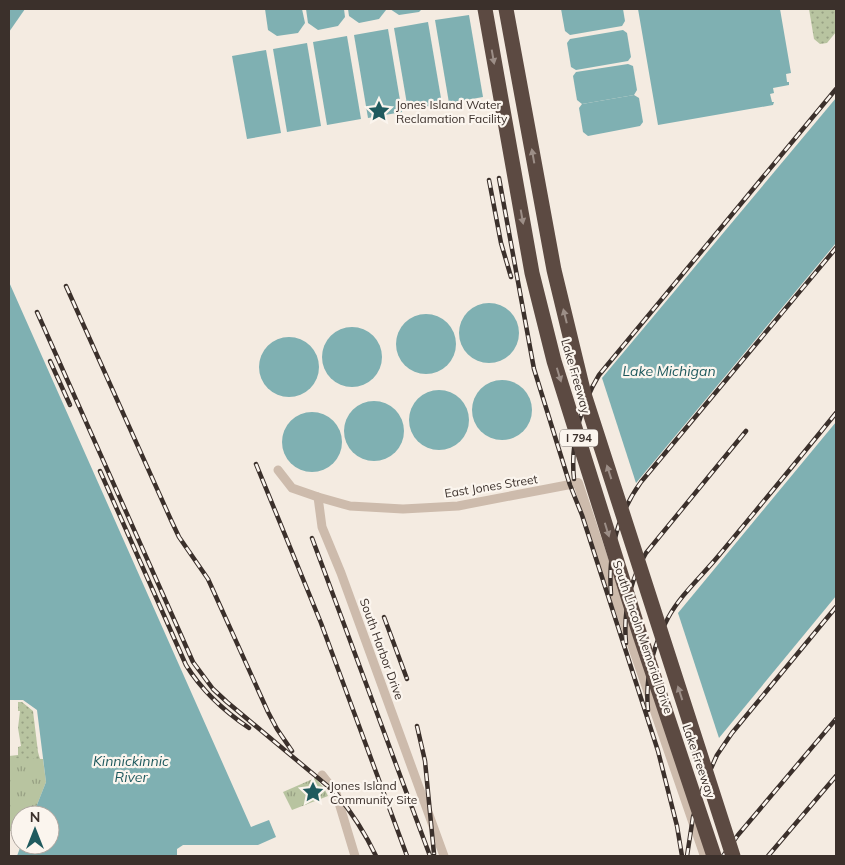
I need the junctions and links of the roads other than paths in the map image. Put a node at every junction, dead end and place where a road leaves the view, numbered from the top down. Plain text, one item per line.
1 (485, 9) edge
2 (506, 9) edge
3 (278, 470) dead end
4 (578, 483) joint
5 (318, 497) junction
6 (322, 775) dead end
7 (355, 856) edge
8 (444, 856) edge
9 (705, 856) edge
10 (714, 856) edge
11 (733, 856) edge

1 -> 10 highway, Lake Freeway / I 794, bridge
11 -> 2 highway, Lake Freeway / I 794, bridge
3 - 5 street
4 - 5 street, East Jones Street
4 - 9 street, South Lincoln Memorial Drive
5 - 8 street, South Harbor Drive
6 - 7 street

